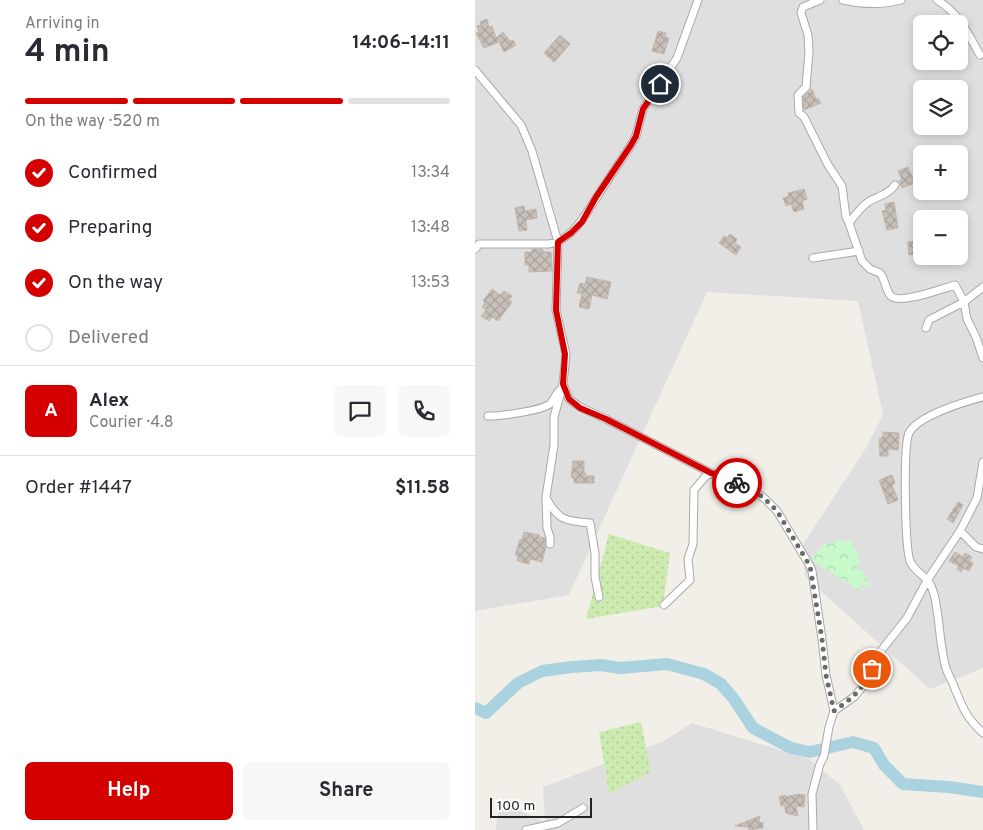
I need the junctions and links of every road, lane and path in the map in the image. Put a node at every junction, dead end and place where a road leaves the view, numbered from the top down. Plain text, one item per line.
1 (698, 0) edge
2 (820, 0) edge
3 (843, 0) edge
4 (901, 0) edge
5 (937, 0) edge
6 (980, 55) dead end
7 (475, 70) edge
8 (895, 185) dead end
9 (849, 223) junction
10 (558, 242) junction
11 (475, 250) edge
12 (859, 251) junction
13 (813, 258) dead end
14 (983, 287) edge
15 (964, 302) junction
16 (926, 328) dead end
17 (983, 358) edge
18 (563, 384) junction
19 (983, 389) edge
20 (983, 398) edge
21 (489, 416) dead end
22 (983, 462) edge
23 (711, 473) junction
24 (545, 497) junction
25 (959, 531) junction
26 (550, 544) dead end
27 (983, 549) edge
28 (928, 579) junction
29 (599, 597) dead end
30 (664, 605) dead end
31 (834, 711) junction
32 (983, 733) edge
33 (583, 808) dead end
34 (526, 830) edge
35 (813, 830) edge

1 - 10 street
2 - 9 street
3 - 4 street
5 - 6 street
7 - 10 street
8 - 9 street
9 - 12 street
10 - 11 street
10 - 18 street
12 - 13 street
12 - 15 street
14 - 15 street
15 - 16 street
15 - 17 street
18 - 21 street
18 - 23 street
18 - 24 street
19 - 20 street
20 - 28 street
22 - 25 street
23 - 30 street
23 - 31 street
24 - 26 street
24 - 29 street
25 - 27 street
25 - 28 street
28 - 31 street
28 - 32 street
31 - 35 street
33 - 34 street

